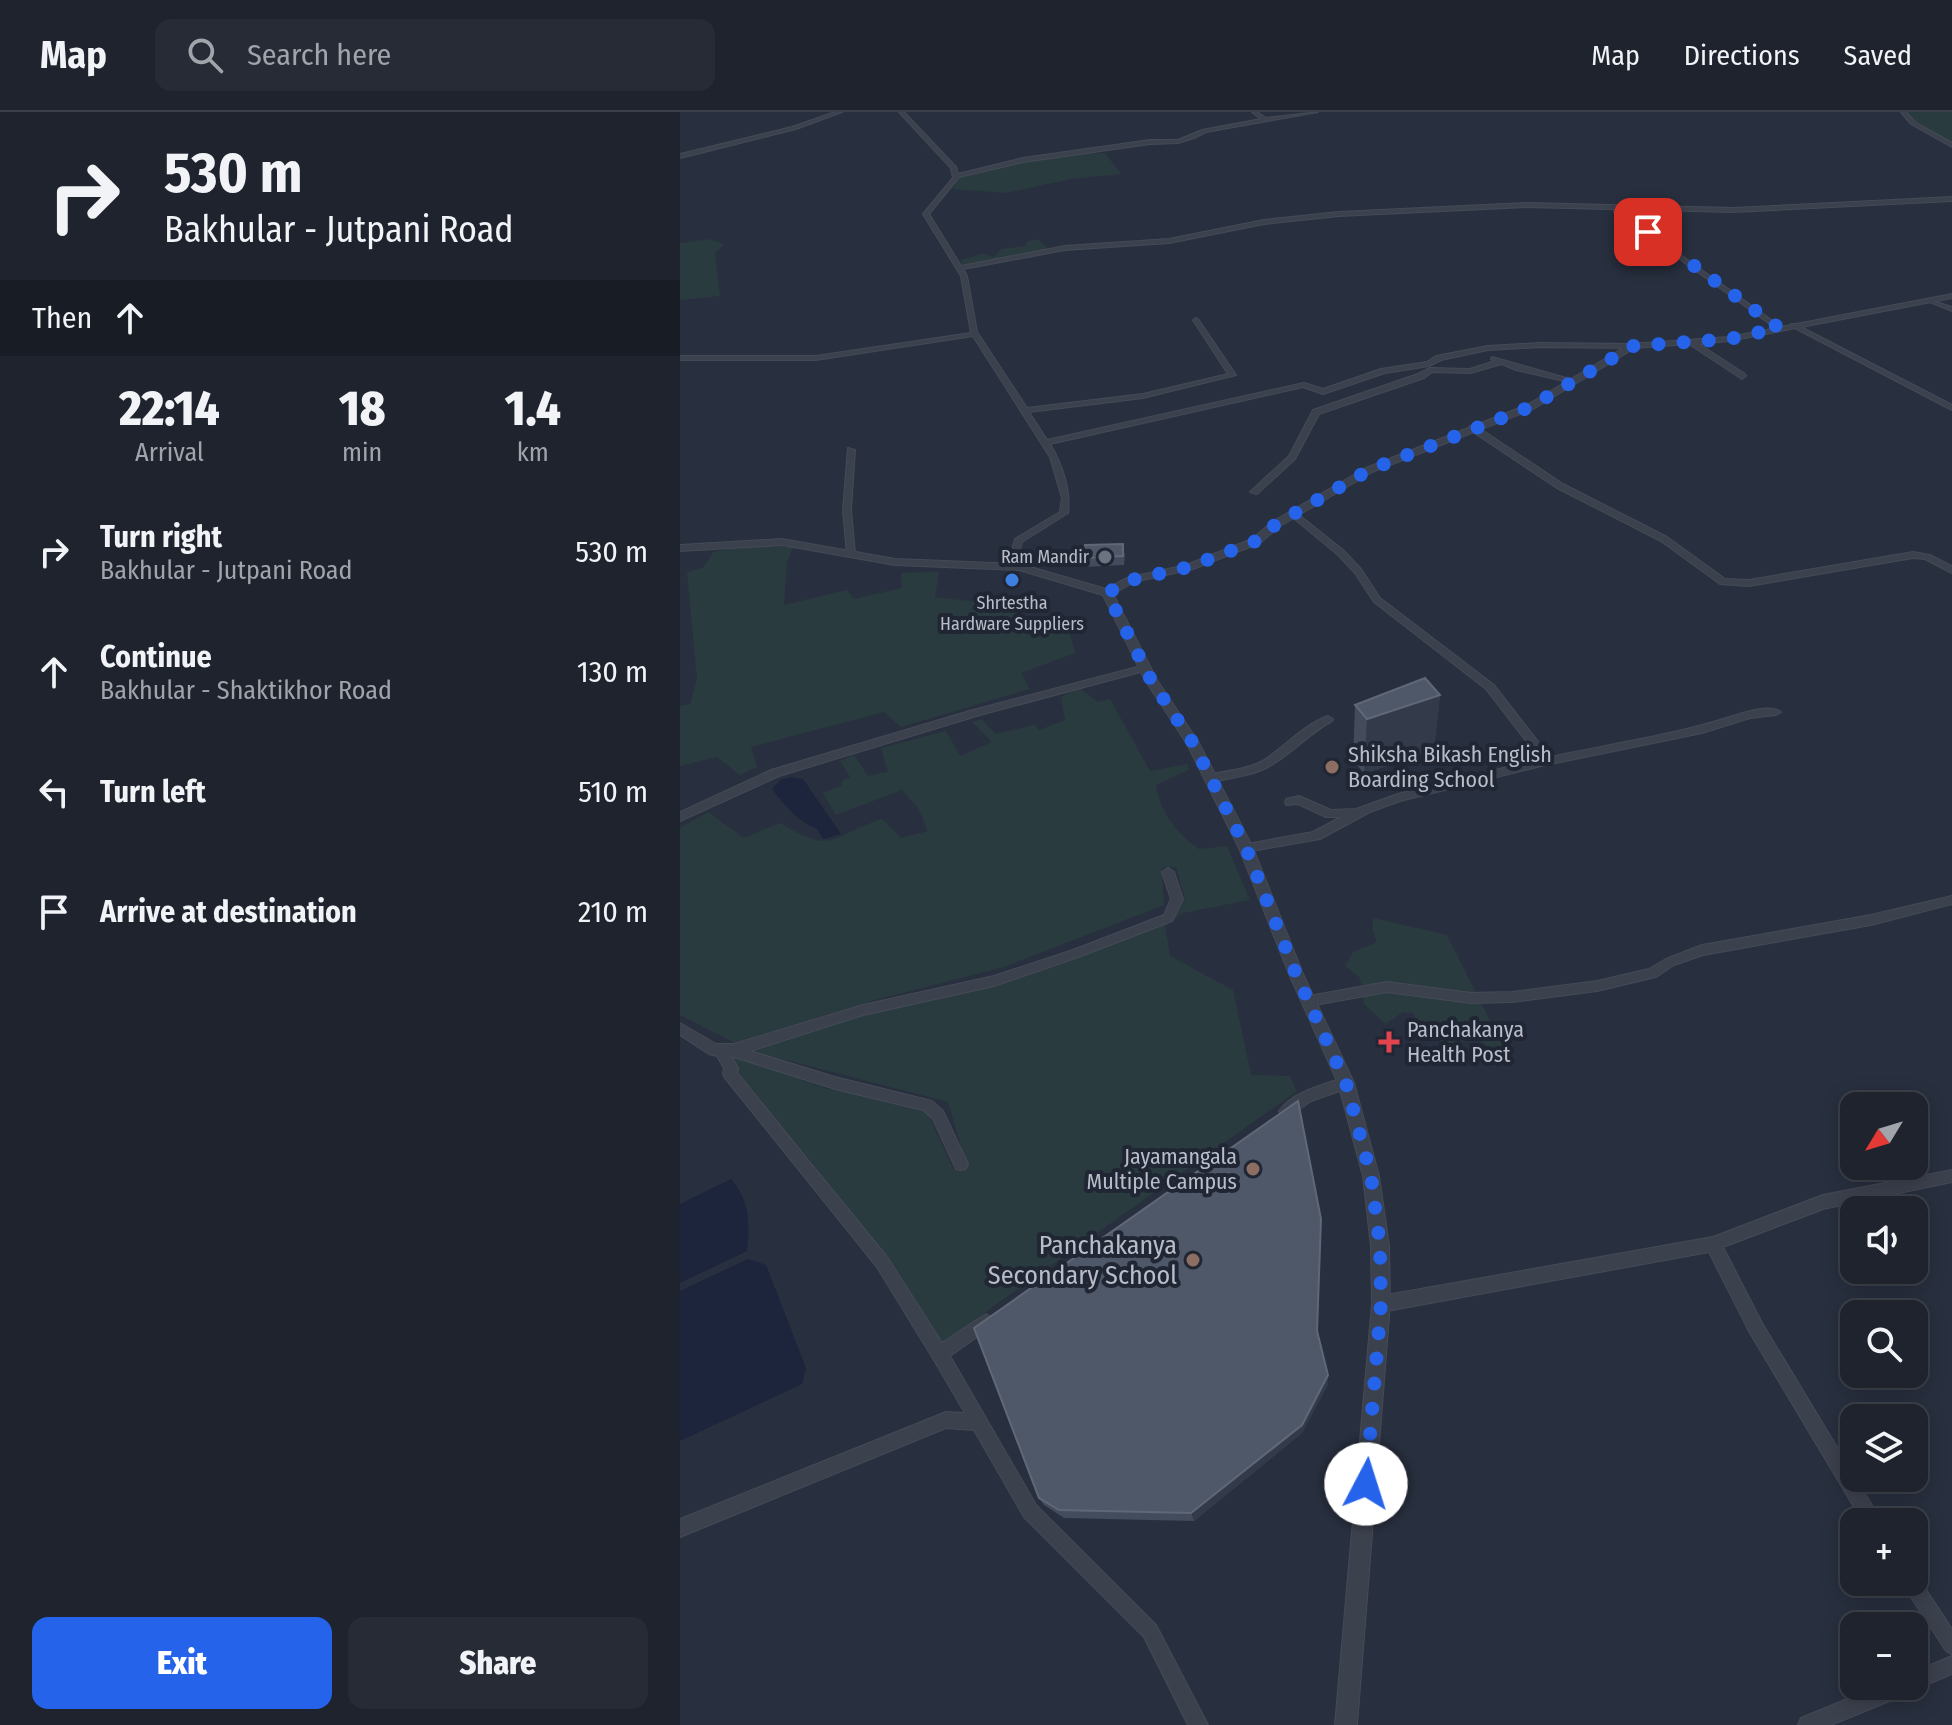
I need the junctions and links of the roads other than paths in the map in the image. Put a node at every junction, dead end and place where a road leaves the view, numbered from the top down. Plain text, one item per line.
1 (840, 112) edge
2 (901, 112) edge
3 (1254, 112) edge
4 (1316, 112) edge
5 (1903, 112) edge
6 (1265, 120) junction
7 (1952, 145) edge
8 (680, 156) edge
9 (956, 176) junction
10 (1952, 199) edge
11 (1612, 209) junction
12 (959, 268) junction
13 (1952, 296) edge
14 (1932, 301) junction
15 (1952, 309) edge
16 (1196, 320) dead end
17 (1793, 325) junction
18 (1779, 328) junction
19 (976, 334) junction
20 (1691, 342) junction
21 (1633, 346) junction
22 (1488, 348) junction
23 (680, 358) edge
24 (1501, 362) junction
25 (1742, 376) dead end
26 (1573, 381) junction
27 (1952, 408) edge
28 (1023, 411) junction
29 (1473, 428) junction
30 (1045, 443) junction
31 (851, 450) dead end
32 (1254, 492) dead end
33 (1294, 514) junction
34 (680, 548) edge
35 (851, 554) junction
36 (1011, 567) junction
37 (1952, 570) edge
38 (1107, 593) junction
39 (1145, 668) junction
40 (1776, 712) dead end
41 (1328, 719) dead end
42 (1547, 760) junction
43 (1211, 778) junction
44 (1290, 802) dead end
45 (1362, 812) junction
46 (680, 817) edge
47 (1246, 848) junction
48 (1168, 872) dead end
49 (1952, 900) edge
50 (1309, 1001) junction
51 (680, 1028) edge
52 (727, 1050) junction
53 (1346, 1083) junction
54 (1267, 1125) edge
55 (961, 1164) dead end
56 (1952, 1176) edge
57 (1713, 1244) junction
58 (1381, 1304) junction
59 (1005, 1309) edge
60 (940, 1354) junction
61 (978, 1422) junction
62 (1865, 1508) edge
63 (680, 1528) edge
64 (1920, 1596) edge
65 (1952, 1645) edge
66 (1952, 1665) edge
67 (1928, 1675) edge
68 (1868, 1700) edge
69 (1198, 1725) edge
70 (1346, 1725) edge
71 (1808, 1725) edge

1 - 8 street
2 - 9 street
3 - 6 street
4 - 6 street
5 - 7 street
6 - 9 street
9 - 12 street
10 - 11 street
11 - 12 street
11 - 18 street
12 - 19 street
13 - 14 street
14 - 15 street
14 - 17 street
16 - 28 street
17 - 18 street
17 - 27 street
18 - 20 street
19 - 23 street
19 - 28 street
20 - 21 street
20 - 25 street
21 - 22 street
21 - 26 street
22 - 24 street
22 - 30 street
24 - 26 street
24 - 32 street
26 - 29 street
28 - 30 street
29 - 33 street
29 - 37 street
30 - 36 street
31 - 35 street
33 - 38 street
33 - 42 street
34 - 35 street
35 - 36 street
36 - 38 street
38 - 39 street
39 - 43 street
39 - 46 street
40 - 42 street
41 - 43 street
42 - 45 street
43 - 47 street
44 - 45 street
45 - 47 street
47 - 50 street
48 - 52 street
49 - 50 street
50 - 53 street
51 - 52 street
52 - 55 street
52 - 60 street
53 - 54 street
53 - 58 street
56 - 57 street
57 - 58 street
57 - 62 street
58 - 70 street
59 - 60 street
60 - 61 street
61 - 63 street
61 - 69 street
64 - 65 street
66 - 67 street
68 - 71 street

